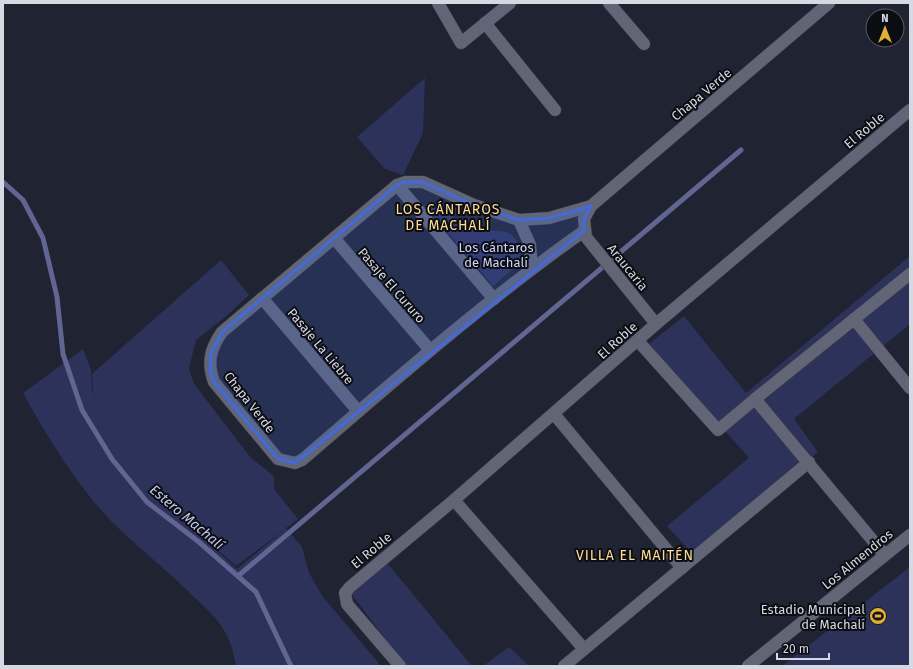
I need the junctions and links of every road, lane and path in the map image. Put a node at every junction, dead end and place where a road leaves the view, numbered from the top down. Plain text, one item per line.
1 (438, 3) edge
2 (510, 3) edge
3 (609, 3) edge
4 (829, 3) edge
5 (485, 23) junction
6 (644, 44) dead end
7 (555, 110) dead end
8 (910, 110) edge
9 (397, 185) junction
10 (591, 206) junction
11 (519, 220) junction
12 (584, 228) junction
13 (334, 238) junction
14 (532, 268) junction
15 (910, 274) edge
16 (262, 298) junction
17 (494, 299) junction
18 (854, 319) junction
19 (656, 324) junction
20 (638, 341) junction
21 (430, 350) junction
22 (910, 388) edge
23 (755, 399) junction
24 (358, 411) junction
25 (554, 414) junction
26 (809, 462) junction
27 (454, 500) junction
28 (910, 535) edge
29 (884, 554) junction
30 (682, 568) junction
31 (584, 649) junction
32 (400, 666) edge
33 (564, 666) edge
34 (748, 666) edge

1 - 5 street
2 - 5 street
3 - 6 street
4 - 10 street, Chapa Verde
5 - 7 street
8 - 19 street, El Roble
9 - 11 street, Chapa Verde
9 - 13 street, Chapa Verde
9 - 17 street
10 - 11 street, Chapa Verde
10 - 12 street, Chapa Verde
11 - 14 street
12 - 14 street, Chapa Verde
12 - 19 street, Araucaria
13 - 16 street, Chapa Verde
13 - 21 street, Pasaje El Cururo
14 - 17 street, Chapa Verde
15 - 18 street
16 - 24 street, Pasaje La Liebre
16 - 24 street, Chapa Verde
17 - 21 street, Chapa Verde
18 - 22 street
18 - 23 street
19 - 20 street, El Roble
20 - 23 street
20 - 25 street, El Roble
21 - 24 street, Chapa Verde
23 - 26 street
25 - 27 street, El Roble
25 - 30 street
26 - 29 street
26 - 30 street
27 - 31 street
27 - 32 street, El Roble
28 - 29 street, Los Almendros
29 - 34 street, Los Almendros
30 - 31 street
31 - 33 street

